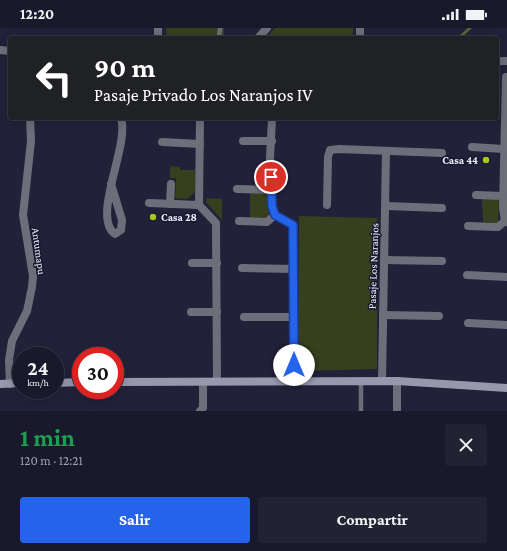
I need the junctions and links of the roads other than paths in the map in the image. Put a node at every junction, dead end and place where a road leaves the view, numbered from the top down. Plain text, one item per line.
1 (267, 28) edge
2 (260, 36) edge
3 (506, 77) edge
4 (501, 99) edge
5 (30, 120) edge
6 (122, 120) edge
7 (200, 120) edge
8 (272, 120) edge
9 (243, 141) dead end
10 (272, 141) junction
11 (162, 142) dead end
12 (200, 144) junction
13 (472, 147) dead end
14 (504, 149) junction
15 (386, 151) junction
16 (442, 152) dead end
17 (111, 184) junction
18 (171, 184) dead end
19 (237, 189) dead end
20 (270, 190) junction
21 (476, 195) dead end
22 (504, 196) junction
23 (149, 203) dead end
24 (170, 204) junction
25 (199, 205) junction
26 (327, 205) dead end
27 (386, 206) junction
28 (442, 208) dead end
29 (275, 215) junction
30 (239, 221) dead end
31 (506, 222) edge
32 (468, 226) dead end
33 (384, 260) junction
34 (442, 261) dead end
35 (192, 263) dead end
36 (217, 263) junction
37 (242, 268) dead end
38 (294, 269) junction
39 (467, 275) dead end
40 (507, 277) edge
41 (191, 312) dead end
42 (217, 312) junction
43 (383, 315) junction
44 (440, 316) dead end
45 (244, 317) dead end
46 (294, 317) junction
47 (468, 323) dead end
48 (507, 325) edge
49 (217, 381) junction
50 (294, 381) junction
51 (361, 381) junction
52 (382, 381) junction
53 (397, 381) junction
54 (124, 382) edge
55 (203, 382) junction
56 (0, 384) edge
57 (10, 384) joint
58 (507, 388) edge
59 (200, 411) edge
60 (361, 411) edge
61 (397, 411) edge

1 - 2 street
3 - 4 street
4 - 14 street
5 - 57 street, Antumapu
6 - 17 street
7 - 12 street
8 - 10 street
9 - 10 street
10 - 20 street
11 - 12 street
12 - 25 street
13 - 14 street
14 - 22 street
15 - 16 street
15 - 26 street
15 - 27 street, Pasaje Los Naranjos
17 - 17 street
18 - 24 street
19 - 20 street
20 - 29 street
21 - 22 street
22 - 31 street
23 - 24 street
24 - 25 street
25 - 36 street
27 - 28 street
27 - 33 street, Pasaje Los Naranjos
29 - 30 street
29 - 38 street
31 - 32 street
33 - 34 street
33 - 43 street, Pasaje Los Naranjos
35 - 36 street
36 - 42 street
37 - 38 street
38 - 46 street
39 - 40 street
41 - 42 street
42 - 49 street
43 - 44 street
43 - 52 street, Pasaje Los Naranjos
45 - 46 street
46 - 50 street
47 - 48 street
49 - 50 main road
49 - 55 main road
50 - 51 main road
51 - 52 main road
51 - 60 lane
52 - 53 main road
53 - 58 main road
53 - 61 street
54 - 55 main road
55 - 59 street
56 - 57 main road

